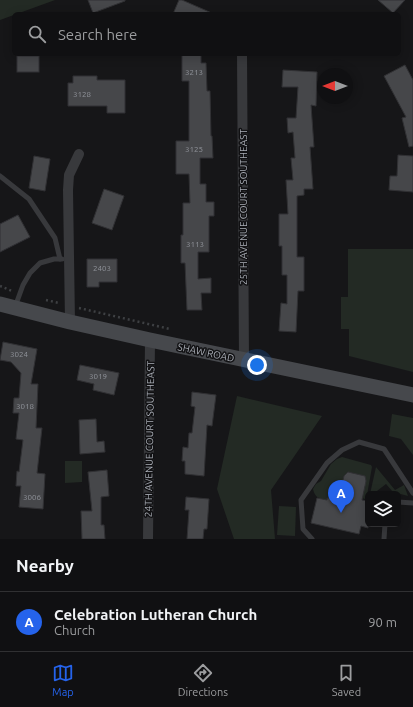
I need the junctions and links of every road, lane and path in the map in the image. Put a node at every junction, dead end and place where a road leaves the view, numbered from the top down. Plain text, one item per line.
1 (242, 56) edge
2 (79, 154) dead end
3 (0, 176) edge
4 (65, 259) junction
5 (0, 286) edge
6 (42, 299) dead end
7 (17, 301) junction
8 (0, 304) edge
9 (70, 305) junction
10 (70, 322) junction
11 (172, 329) dead end
12 (150, 340) junction
13 (244, 360) junction
14 (413, 395) edge
15 (413, 492) edge
16 (401, 502) edge
17 (413, 503) edge
18 (385, 527) edge
19 (148, 539) edge
20 (312, 539) edge
21 (384, 539) edge

1 - 13 street, 25TH AVENUE COURT SOUTHEAST
2 - 4 street
3 - 4 lane
4 - 7 lane
4 - 9 street
5 - 7 path
6 - 9 path
7 - 8 main road, SHAW ROAD
7 - 10 main road, SHAW ROAD
9 - 10 street
9 - 11 path
10 - 12 main road, SHAW ROAD
12 - 13 main road, SHAW ROAD
12 - 19 street, 24TH AVENUE COURT SOUTHEAST
13 - 14 main road, SHAW ROAD
15 - 20 lane
16 - 17 lane
18 - 21 lane

